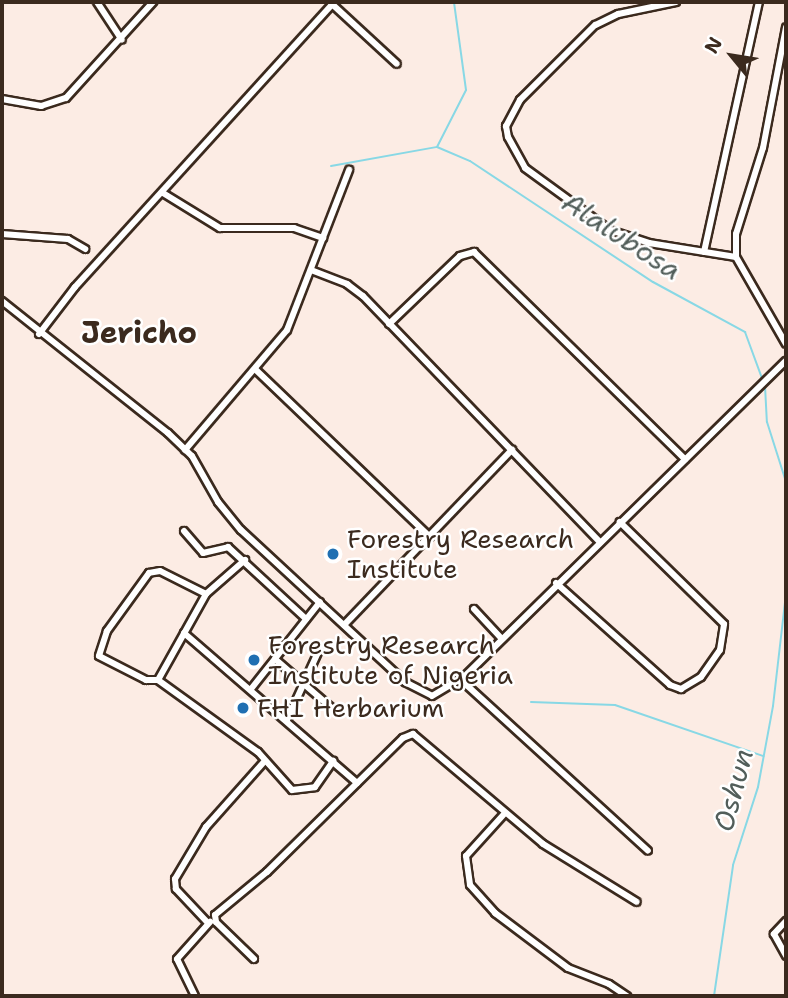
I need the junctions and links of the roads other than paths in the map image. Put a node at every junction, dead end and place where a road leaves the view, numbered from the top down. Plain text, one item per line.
1 (97, 2) edge
2 (153, 2) edge
3 (676, 2) edge
4 (759, 2) edge
5 (333, 3) edge
6 (786, 27) edge
7 (122, 40) junction
8 (397, 64) dead end
9 (2, 99) edge
10 (348, 170) dead end
11 (163, 193) junction
12 (2, 234) edge
13 (323, 238) junction
14 (85, 249) dead end
15 (704, 252) junction
16 (736, 257) junction
17 (311, 270) junction
18 (2, 302) edge
19 (389, 324) junction
20 (39, 334) junction
21 (786, 339) edge
22 (786, 361) edge
23 (256, 370) junction
24 (186, 450) junction
25 (512, 450) junction
26 (685, 459) junction
27 (620, 522) junction
28 (184, 531) dead end
29 (430, 537) junction
30 (600, 541) junction
31 (245, 561) junction
32 (556, 583) junction
33 (206, 594) junction
34 (320, 603) junction
35 (474, 609) dead end
36 (306, 619) junction
37 (344, 625) junction
38 (184, 633) junction
39 (502, 639) junction
40 (320, 648) dead end
41 (275, 659) junction
42 (158, 680) junction
43 (461, 680) junction
44 (303, 684) junction
45 (251, 689) junction
46 (334, 709) dead end
47 (287, 720) junction
48 (333, 761) junction
49 (264, 762) junction
50 (356, 783) junction
51 (505, 813) junction
52 (648, 851) dead end
53 (637, 902) dead end
54 (786, 921) edge
55 (211, 922) junction
56 (786, 956) edge
57 (254, 959) dead end
58 (195, 996) edge
59 (627, 996) edge

1 - 7 street
2 - 7 street
3 - 15 street
4 - 15 street
5 - 8 street
5 - 11 street
6 - 16 street
7 - 9 street
10 - 13 street
11 - 13 street
11 - 20 street
12 - 14 street
13 - 17 street
15 - 16 street
16 - 21 street
17 - 19 street
17 - 23 street
18 - 20 street
19 - 25 street
19 - 26 street
20 - 24 street
22 - 26 street
23 - 24 street
23 - 29 street
24 - 34 street
25 - 29 street
25 - 30 street
26 - 27 street
27 - 30 street
27 - 32 street
28 - 31 street
29 - 37 street
30 - 32 street
31 - 33 street
31 - 36 street
32 - 39 street
33 - 38 street
33 - 42 street
34 - 36 street
34 - 37 street
35 - 39 street
36 - 41 street
37 - 43 street
38 - 42 street
38 - 45 street
39 - 43 street
40 - 44 street
41 - 44 street
41 - 45 street
42 - 49 street
43 - 52 street
44 - 46 street
44 - 47 street
45 - 47 street
47 - 48 street
48 - 49 street
48 - 50 street
49 - 55 street
50 - 51 street
50 - 55 street
51 - 53 street
51 - 59 street
54 - 56 street
55 - 57 street
55 - 58 street

